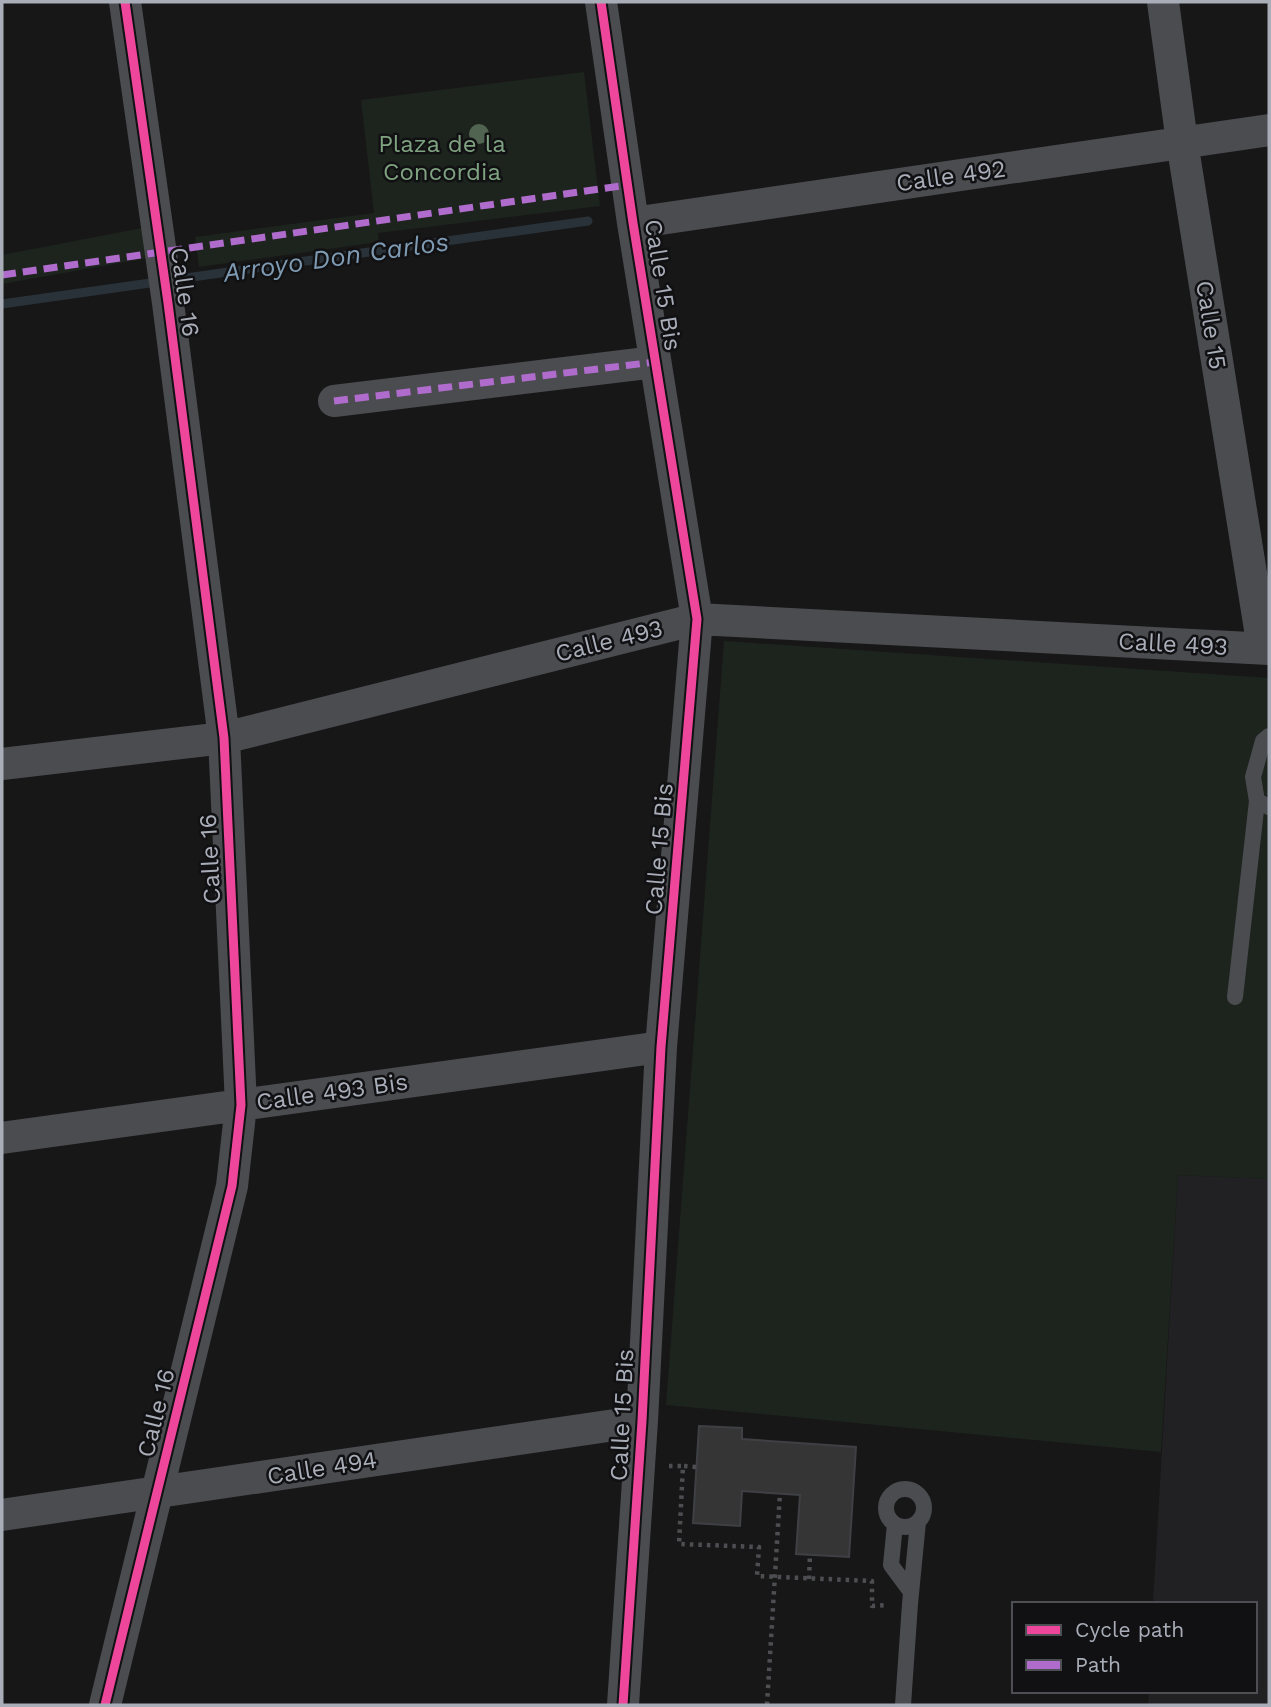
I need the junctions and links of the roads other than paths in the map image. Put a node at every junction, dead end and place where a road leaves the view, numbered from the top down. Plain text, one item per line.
1 (125, 2) edge
2 (601, 2) edge
3 (1163, 2) edge
4 (1269, 130) edge
5 (1182, 142) junction
6 (633, 223) junction
7 (655, 362) junction
8 (334, 401) dead end
9 (697, 619) junction
10 (1266, 649) edge
11 (1269, 736) edge
12 (224, 738) junction
13 (2, 765) edge
14 (1263, 804) edge
15 (1236, 997) dead end
16 (662, 1047) junction
17 (241, 1105) junction
18 (2, 1138) edge
19 (642, 1421) junction
20 (157, 1493) junction
21 (2, 1515) edge
22 (918, 1522) junction
23 (895, 1524) junction
24 (910, 1598) junction
25 (105, 1705) edge
26 (623, 1705) edge
27 (903, 1705) edge

1 - 12 street, Calle 16
2 - 6 street, Calle 15 Bis
3 - 5 street, Calle 15
4 - 5 street, Calle 492
5 - 6 street, Calle 492
5 - 10 street, Calle 15
6 - 7 street, Calle 15 Bis
7 - 8 street
7 - 9 street, Calle 15 Bis
9 - 10 street, Calle 493
9 - 12 street, Calle 493
9 - 16 street, Calle 15 Bis
11 - 14 lane
12 - 13 street, Calle 493
12 - 17 street, Calle 16
14 - 15 lane
16 - 17 street, Calle 493 Bis
16 - 19 street, Calle 15 Bis
17 - 18 street, Calle 493 Bis
17 - 20 street, Calle 16
19 - 20 street, Calle 494
19 - 26 street, Calle 15 Bis
20 - 21 street, Calle 494
20 - 25 street, Calle 16
22 - 23 lane
22 - 23 lane
22 - 24 lane
23 - 24 lane
24 - 27 lane

